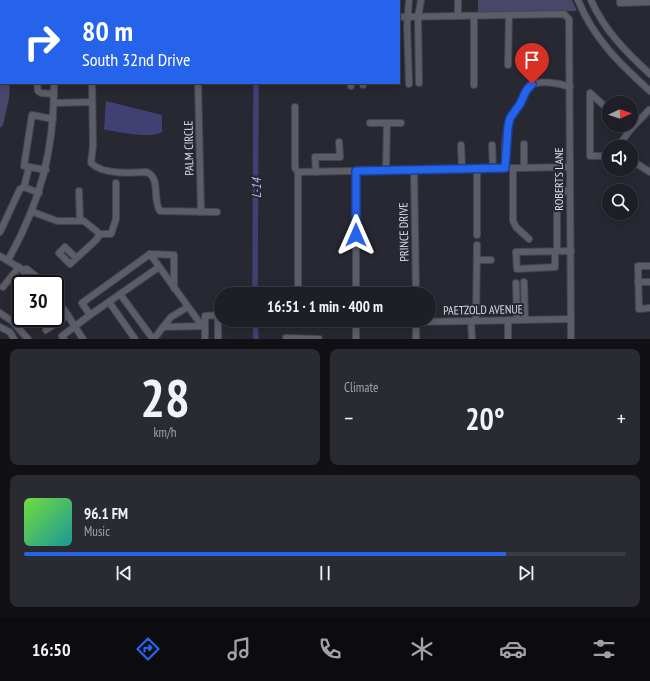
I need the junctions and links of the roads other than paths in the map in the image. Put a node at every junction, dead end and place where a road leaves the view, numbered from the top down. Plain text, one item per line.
1 (409, 0) edge
2 (421, 0) edge
3 (458, 0) edge
4 (578, 0) edge
5 (591, 0) edge
6 (620, 0) edge
7 (650, 2) edge
8 (509, 15) junction
9 (458, 16) junction
10 (474, 16) junction
11 (400, 17) edge
12 (407, 17) junction
13 (418, 17) junction
14 (508, 65) dead end
15 (650, 74) edge
16 (419, 83) dead end
17 (38, 84) edge
18 (54, 84) edge
19 (92, 84) edge
20 (198, 84) edge
21 (409, 84) dead end
22 (474, 85) dead end
23 (570, 87) junction
24 (650, 91) edge
25 (54, 94) junction
26 (91, 102) junction
27 (54, 103) junction
28 (602, 104) edge
29 (295, 107) dead end
30 (649, 110) dead end
31 (53, 119) junction
32 (386, 122) junction
33 (638, 122) edge
34 (370, 123) dead end
35 (401, 123) dead end
36 (339, 142) dead end
37 (524, 144) dead end
38 (462, 145) dead end
39 (492, 145) dead end
40 (602, 156) edge
41 (638, 164) edge
42 (570, 167) junction
43 (493, 168) junction
44 (505, 168) junction
45 (513, 168) junction
46 (524, 168) junction
47 (462, 169) junction
48 (477, 169) junction
49 (649, 169) edge
50 (28, 170) dead end
51 (46, 170) junction
52 (386, 170) junction
53 (414, 170) junction
54 (356, 171) junction
55 (298, 172) junction
56 (316, 172) junction
57 (116, 183) dead end
58 (24, 187) junction
59 (570, 189) junction
60 (79, 191) dead end
61 (39, 193) junction
62 (32, 212) junction
63 (201, 212) junction
64 (217, 212) dead end
65 (80, 220) junction
66 (0, 232) edge
67 (100, 234) junction
68 (477, 235) dead end
69 (529, 239) dead end
70 (477, 245) dead end
71 (556, 251) junction
72 (571, 251) junction
73 (150, 254) junction
74 (0, 256) edge
75 (76, 258) dead end
76 (8, 260) junction
77 (477, 260) junction
78 (491, 260) dead end
79 (650, 266) edge
80 (159, 267) junction
81 (21, 268) junction
82 (24, 275) edge
83 (524, 282) dead end
84 (638, 282) junction
85 (650, 282) edge
86 (516, 283) dead end
87 (3, 287) dead end
88 (298, 287) edge
89 (356, 287) edge
90 (416, 287) edge
91 (174, 288) junction
92 (120, 294) junction
93 (109, 302) junction
94 (188, 307) junction
95 (650, 308) edge
96 (64, 310) edge
97 (0, 313) edge
98 (68, 315) junction
99 (90, 315) junction
100 (571, 319) junction
101 (508, 320) junction
102 (517, 320) junction
103 (525, 320) junction
104 (12, 321) edge
105 (436, 321) edge
106 (474, 321) junction
107 (76, 326) junction
108 (204, 326) junction
109 (0, 327) edge
110 (17, 327) edge
111 (163, 327) junction
112 (356, 327) edge
113 (416, 327) edge
114 (46, 330) dead end
115 (26, 338) edge
116 (286, 338) edge
117 (14, 339) edge
118 (64, 339) edge
119 (83, 339) edge
120 (135, 339) edge
121 (154, 339) edge
122 (205, 339) edge
123 (218, 339) edge
124 (319, 339) edge
125 (356, 339) edge
126 (416, 339) edge
127 (472, 339) edge
128 (508, 339) edge
129 (571, 339) edge

1 - 12 street
2 - 13 street
3 - 9 street
4 - 24 street
5 - 15 street
6 - 7 street
8 - 10 street
8 - 14 street
8 - 23 street, ROBERTS LANE
9 - 10 street
9 - 13 street
10 - 22 street
11 - 12 street
12 - 13 street
12 - 21 street
13 - 16 street
17 - 25 street
18 - 25 street
19 - 26 street
20 - 63 street, PALM CIRCLE
23 - 42 street, ROBERTS LANE
23 - 44 street
25 - 27 street
26 - 27 street
26 - 63 street
27 - 31 street
28 - 40 street
29 - 55 street
30 - 33 street
31 - 51 street
31 - 51 street
32 - 34 street
32 - 35 street
32 - 52 street
36 - 56 street
37 - 46 street
38 - 47 street
39 - 43 street
41 - 49 street
42 - 46 street
42 - 59 street, ROBERTS LANE
43 - 44 street
43 - 48 street
44 - 45 street
45 - 46 street
45 - 69 street
47 - 48 street
47 - 53 street
48 - 68 street
50 - 58 street
51 - 61 street
52 - 53 street
52 - 54 street
53 - 90 street, PRINCE DRIVE
54 - 56 street
54 - 89 street
55 - 56 street
55 - 88 street
57 - 67 street
58 - 61 street
58 - 66 street
59 - 71 street
59 - 72 street, ROBERTS LANE
60 - 65 street
61 - 62 street
62 - 65 street
62 - 76 street
63 - 64 street
65 - 67 street
67 - 75 street
70 - 77 street
71 - 71 street
71 - 72 street
72 - 100 street, ROBERTS LANE
73 - 80 street
73 - 91 street
73 - 99 street
74 - 76 street
76 - 81 street
77 - 78 street
77 - 106 street
79 - 84 street
80 - 91 street
80 - 92 street
81 - 82 street
81 - 87 street
83 - 103 street
84 - 85 street
84 - 95 street
86 - 102 street
91 - 94 street
92 - 93 street
92 - 121 street
93 - 99 street
93 - 120 street
94 - 108 street
94 - 111 street
96 - 98 street
97 - 104 street
98 - 107 street
98 - 114 street
99 - 107 street
100 - 103 street, PAETZOLD AVENUE
100 - 129 street, ROBERTS LANE
101 - 102 street, PAETZOLD AVENUE
101 - 106 street, PAETZOLD AVENUE
101 - 128 street
102 - 103 street, PAETZOLD AVENUE
105 - 106 street, PAETZOLD AVENUE
106 - 127 street
107 - 118 street
107 - 119 street
108 - 111 street
108 - 122 street
108 - 123 street
109 - 117 street
110 - 115 street
111 - 121 street
112 - 125 street
113 - 126 street
116 - 124 street

